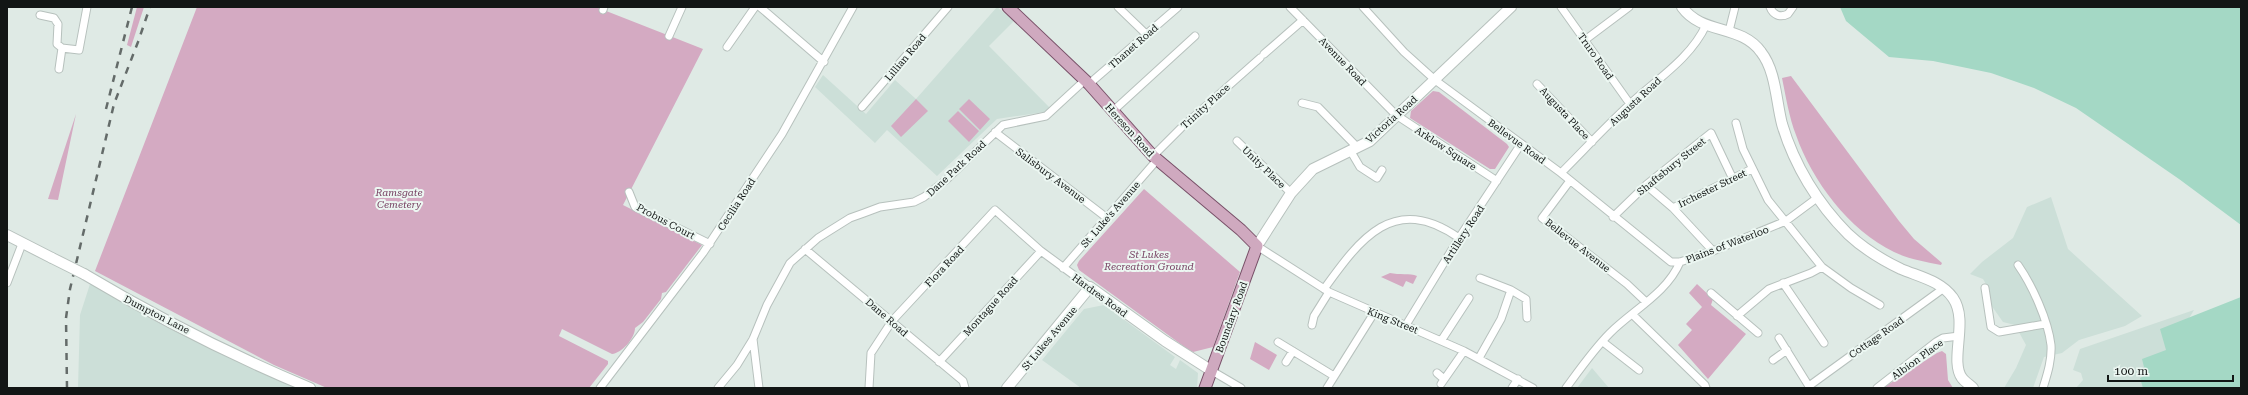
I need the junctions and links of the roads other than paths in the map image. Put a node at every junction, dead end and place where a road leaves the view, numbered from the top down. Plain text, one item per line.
1 (87, 7) edge
2 (682, 7) edge
3 (755, 7) edge
4 (760, 7) edge
5 (853, 7) edge
6 (948, 7) edge
7 (1008, 7) edge
8 (1178, 7) edge
9 (1290, 7) edge
10 (1511, 7) edge
11 (1561, 7) edge
12 (1629, 7) edge
13 (1682, 7) edge
14 (1734, 7) edge
15 (1770, 7) edge
16 (1793, 7) edge
17 (1366, 8) edge
18 (1116, 9) edge
19 (40, 15) dead end
20 (1303, 20) junction
21 (1706, 25) junction
22 (1729, 31) junction
23 (1147, 35) junction
24 (669, 36) dead end
25 (1195, 36) dead end
26 (1585, 40) junction
27 (727, 47) dead end
28 (62, 48) junction
29 (824, 62) junction
30 (58, 69) dead end
31 (1435, 80) junction
32 (1087, 82) junction
33 (1537, 84) dead end
34 (1302, 103) dead end
35 (1630, 104) junction
36 (862, 107) dead end
37 (1113, 111) junction
38 (1396, 115) junction
39 (1736, 123) dead end
40 (995, 132) junction
41 (1237, 141) dead end
42 (1592, 142) junction
43 (1522, 144) junction
44 (1354, 149) junction
45 (1155, 158) junction
46 (1752, 169) junction
47 (1382, 170) dead end
48 (1561, 174) junction
49 (1732, 177) junction
50 (1497, 181) junction
51 (1569, 182) junction
52 (1646, 185) junction
53 (629, 192) dead end
54 (1291, 193) junction
55 (1817, 198) junction
56 (1673, 208) junction
57 (995, 210) joint
58 (1613, 217) junction
59 (1107, 218) junction
60 (1786, 221) junction
61 (7, 235) edge
62 (1459, 238) junction
63 (22, 244) junction
64 (710, 244) junction
65 (1257, 246) junction
66 (805, 249) junction
67 (1041, 251) junction
68 (1713, 251) junction
69 (1680, 262) junction
70 (2018, 265) dead end
71 (1822, 267) junction
72 (1063, 268) junction
73 (1480, 278) dead end
74 (7, 283) edge
75 (1783, 283) junction
76 (1090, 287) junction
77 (1944, 288) junction
78 (1985, 288) dead end
79 (1511, 290) junction
80 (1326, 291) junction
81 (1711, 293) dead end
82 (1469, 298) dead end
83 (1646, 302) junction
84 (1880, 305) dead end
85 (1374, 313) junction
86 (1633, 315) junction
87 (1737, 316) junction
88 (1527, 318) dead end
89 (892, 321) junction
90 (2045, 324) junction
91 (1312, 325) dead end
92 (1406, 325) junction
93 (1758, 333) dead end
94 (1959, 336) junction
95 (1779, 338) dead end
96 (753, 339) junction
97 (1441, 341) junction
98 (1278, 342) dead end
99 (1603, 342) junction
100 (1824, 343) dead end
101 (1787, 350) junction
102 (1293, 351) junction
103 (1464, 351) junction
104 (1479, 358) junction
105 (1773, 360) dead end
106 (939, 362) junction
107 (1286, 362) dead end
108 (1639, 370) dead end
109 (1212, 371) junction
110 (1437, 373) dead end
111 (1334, 376) junction
112 (1518, 379) junction
113 (1706, 386) edge
114 (1810, 387) edge
115 (310, 388) edge
116 (600, 388) edge
117 (718, 388) edge
118 (759, 388) edge
119 (869, 388) edge
120 (965, 388) edge
121 (1007, 388) edge
122 (1205, 388) edge
123 (1241, 388) edge
124 (1327, 388) edge
125 (1512, 388) edge
126 (1533, 388) edge
127 (1566, 388) edge
128 (1877, 388) edge
129 (1973, 388) edge
130 (2043, 388) edge

1 - 28 street
2 - 24 street
3 - 27 street
4 - 29 street
5 - 29 street, Cecilia Road
6 - 36 street, Lillian Road
7 - 32 main road, Hereson Road
8 - 23 street, Thanet Road
9 - 20 street, Avenue Road
10 - 31 main road, Victoria Road
11 - 26 street, Truro Road
12 - 26 street
13 - 21 main road
14 - 22 street
15 - 16 street
17 - 31 street, Bellevue Road
18 - 23 street
19 - 28 street
20 - 38 street, Avenue Road
20 - 45 street, Trinity Place
21 - 22 main road
21 - 35 street, Augusta Road
22 - 55 main road
23 - 32 street, Thanet Road
25 - 37 street
26 - 35 street, Truro Road
28 - 30 street
29 - 64 street, Cecilia Road
31 - 38 main road, Victoria Road
31 - 43 street, Bellevue Road
32 - 37 main road, Hereson Road
32 - 40 street, Dane Park Road
33 - 42 street, Augusta Place
34 - 44 street
35 - 42 street, Augusta Road
37 - 45 main road, Hereson Road
38 - 44 main road, Victoria Road
38 - 50 street, Arklow Square
39 - 46 street
40 - 59 street, Salisbury Avenue
40 - 66 street, Dane Park Road
41 - 54 street, Unity Place
42 - 48 street, Augusta Road
43 - 48 street, Bellevue Road
43 - 50 street, Artillery Road
44 - 47 street
44 - 54 main road, Victoria Road
45 - 59 street, St. Luke's Avenue
45 - 65 main road, Hereson Road
46 - 49 street, Irchester Street
46 - 60 street
48 - 51 street, Bellevue Road
49 - 52 street, Shaftsbury Street
49 - 56 street, Irchester Street
50 - 62 street, Artillery Road
51 - 58 street, Bellevue Road
51 - 83 street, Bellevue Avenue
52 - 56 street
52 - 58 street, Shaftsbury Street
53 - 64 street, Probus Court
54 - 65 main road, Victoria Road
55 - 60 street, Plains of Waterloo
55 - 77 main road
56 - 68 street
57 - 67 street, Hardres Road
57 - 89 street, Flora Road
58 - 69 street, Bellevue Road
59 - 72 street, St. Luke's Avenue
60 - 68 street, Plains of Waterloo
60 - 71 street
61 - 63 main road, Dumpton Lane
62 - 80 street
62 - 92 street, Artillery Road
63 - 74 street
63 - 115 main road, Dumpton Lane, bridge
64 - 116 street, Cecilia Road
65 - 80 street, King Street
65 - 109 main road, Boundary Road
66 - 89 street, Dane Road
66 - 96 street, Dane Park Road
67 - 72 street, Hardres Road
67 - 106 street, Montague Road
68 - 69 street, Plains of Waterloo
69 - 83 street, Plains of Waterloo
70 - 90 street
71 - 75 street
71 - 84 street
72 - 76 street, Hardres Road
73 - 79 street
75 - 87 street
75 - 100 street
76 - 109 main road, Hardres Road
76 - 121 main road, St Lukes Avenue
77 - 94 main road
77 - 114 street, Cottage Road
78 - 90 street
79 - 88 street
79 - 104 street
80 - 85 street, King Street
80 - 91 street
81 - 87 street
82 - 97 street
83 - 86 street, Plains of Waterloo
85 - 92 street, King Street
85 - 111 street
86 - 99 street, Plains of Waterloo
86 - 113 street
87 - 93 street
89 - 106 street, Dane Road
89 - 119 street, Flora Road
90 - 130 street
92 - 97 street, King Street
94 - 128 street, Albion Place
94 - 129 main road
95 - 101 street
96 - 117 street, Dane Park Road
96 - 118 street
97 - 103 street, King Street
98 - 102 street
99 - 108 street
99 - 127 street, Plains of Waterloo
101 - 105 street
101 - 114 street
102 - 107 street
102 - 111 street
103 - 104 street, King Street
103 - 110 street
104 - 112 street, King Street
106 - 120 street, Dane Road
109 - 122 main road, Boundary Road
109 - 123 street
111 - 124 street
112 - 125 street
112 - 126 street, King Street

